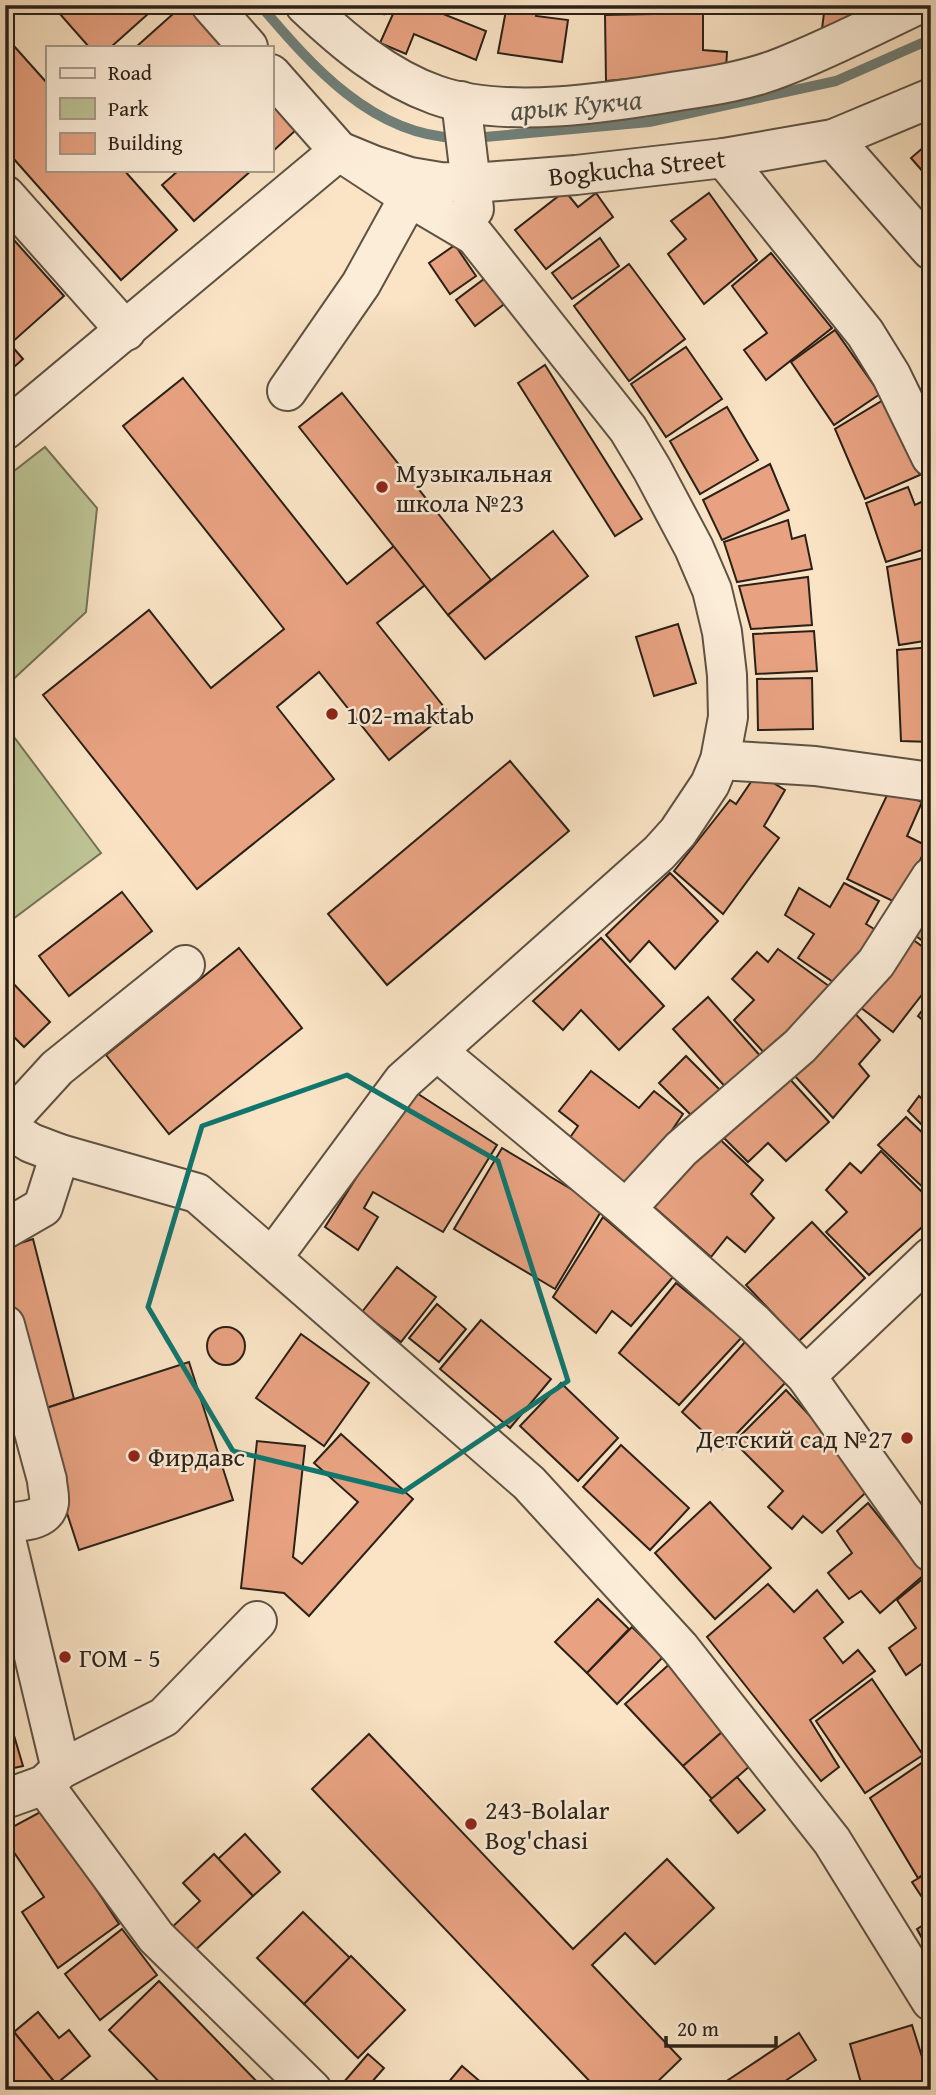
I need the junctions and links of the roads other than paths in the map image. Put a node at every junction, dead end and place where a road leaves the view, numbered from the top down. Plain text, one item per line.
1 (211, 5) edge
2 (305, 5) edge
3 (918, 5) edge
4 (247, 46) edge
5 (273, 76) edge
6 (931, 98) edge
7 (462, 107) junction
8 (833, 139) junction
9 (339, 151) junction
10 (724, 158) junction
11 (471, 175) junction
12 (5, 195) edge
13 (409, 197) junction
14 (475, 236) junction
15 (931, 250) edge
16 (126, 331) junction
17 (287, 391) dead end
18 (5, 430) edge
19 (931, 457) edge
20 (720, 760) junction
21 (931, 782) edge
22 (931, 877) edge
23 (185, 965) dead end
24 (438, 1052) junction
25 (5, 1126) edge
26 (60, 1154) junction
27 (626, 1209) junction
28 (5, 1228) edge
29 (931, 1257) edge
30 (272, 1258) junction
31 (5, 1325) edge
32 (806, 1376) junction
33 (5, 1523) edge
34 (5, 1535) edge
35 (931, 1552) edge
36 (257, 1621) dead end
37 (53, 1777) junction
38 (5, 1799) edge
39 (931, 2001) edge
40 (312, 2090) edge

1 - 4 street
2 - 7 street
3 - 7 street
5 - 9 street, Bogkucha Street
6 - 8 street, Bogkucha Street
7 - 11 street
8 - 10 street, Bogkucha Street
8 - 15 street
9 - 11 street, Bogkucha Street
9 - 13 street
9 - 16 street
10 - 11 street, Bogkucha Street
10 - 19 street
11 - 14 street
12 - 16 street
13 - 14 street
13 - 17 street
14 - 20 street
16 - 18 street
20 - 21 street
20 - 24 street
22 - 27 street
23 - 25 street
24 - 27 street
24 - 30 street
25 - 26 street
26 - 28 street
26 - 30 street
27 - 32 street
29 - 32 street
30 - 39 street
31 - 33 street
32 - 35 street
34 - 37 street
36 - 37 street
37 - 38 street
37 - 40 street

